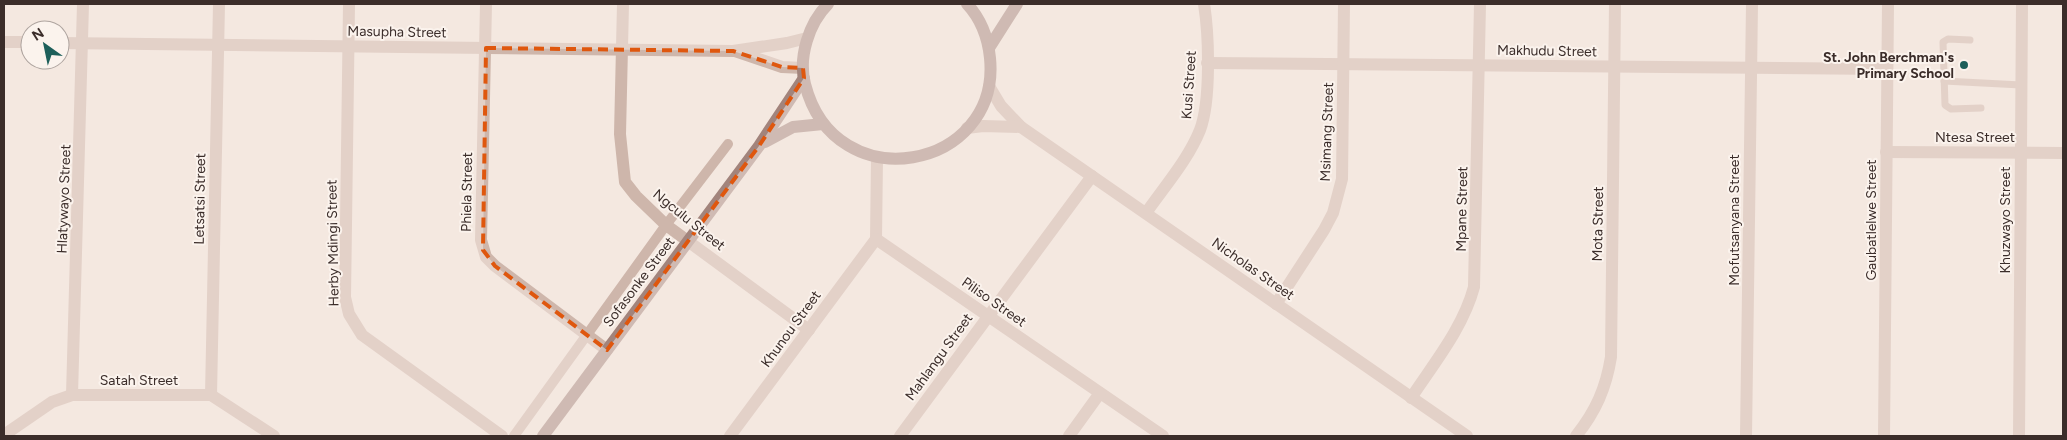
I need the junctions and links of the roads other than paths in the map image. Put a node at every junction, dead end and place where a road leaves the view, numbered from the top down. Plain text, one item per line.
1 (83, 4) edge
2 (219, 4) edge
3 (349, 4) edge
4 (486, 4) edge
5 (623, 4) edge
6 (828, 4) edge
7 (967, 4) edge
8 (1017, 4) edge
9 (1204, 4) edge
10 (1344, 4) edge
11 (1480, 4) edge
12 (1615, 4) edge
13 (1752, 4) edge
14 (1888, 4) edge
15 (2022, 4) edge
16 (807, 38) junction
17 (1970, 40) dead end
18 (4, 42) edge
19 (20, 42) edge
20 (70, 43) edge
21 (84, 43) junction
22 (218, 45) junction
23 (348, 46) junction
24 (486, 48) junction
25 (989, 48) junction
26 (622, 49) junction
27 (733, 51) junction
28 (1207, 63) junction
29 (1344, 64) junction
30 (1479, 66) junction
31 (1614, 67) junction
32 (1751, 68) junction
33 (1887, 69) junction
34 (803, 73) junction
35 (1944, 81) junction
36 (2022, 85) junction
37 (989, 86) junction
38 (1980, 108) dead end
39 (823, 124) junction
40 (1021, 127) junction
41 (967, 128) junction
42 (728, 144) dead end
43 (759, 146) junction
44 (1886, 152) junction
45 (2021, 152) junction
46 (2063, 154) edge
47 (877, 158) junction
48 (1092, 176) junction
49 (1146, 213) junction
50 (666, 225) junction
51 (876, 239) junction
52 (688, 242) junction
53 (1276, 304) junction
54 (988, 316) junction
55 (809, 330) junction
56 (587, 334) junction
57 (607, 350) junction
58 (1100, 394) junction
59 (72, 395) junction
60 (211, 395) junction
61 (1411, 398) junction
62 (4, 435) edge
63 (274, 436) edge
64 (502, 436) edge
65 (514, 436) edge
66 (543, 436) edge
67 (730, 436) edge
68 (900, 436) edge
69 (1069, 436) edge
70 (1163, 436) edge
71 (1467, 436) edge
72 (1576, 436) edge
73 (1746, 436) edge
74 (1884, 436) edge
75 (2019, 436) edge

1 - 21 street, Hlatywayo Street
2 - 22 street, Letsatsi Street
3 - 23 street, Herby Mdingi Street
4 - 24 street, Phiela Street
5 - 26 street, Ngculu Street
6 - 16 main road, Sofasonke Street
7 - 25 main road, Sofasonke Street
8 - 25 main road
9 - 28 street, Kusi Street
10 - 29 street, Msimang Street
11 - 30 street, Mpane Street
12 - 31 street, Mota Street
13 - 32 street, Mofutsanyana Street
14 - 33 street, Gaubatlelwe Street
15 - 36 street, Khuzwayo Street
16 - 27 street, Masupha Street
16 - 34 main road, Sofasonke Street
17 - 35 lane
18 - 19 street
20 - 21 street, Masupha Street
21 - 22 street, Masupha Street
21 - 59 street, Hlatywayo Street
22 - 23 street, Masupha Street
22 - 60 street, Letsatsi Street
23 - 24 street, Masupha Street
23 - 64 street, Herby Mdingi Street
24 - 26 street, Masupha Street
24 - 56 street, Phiela Street
25 - 37 main road, Sofasonke Street
26 - 27 street, Masupha Street
26 - 50 street, Ngculu Street
27 - 34 street, Masupha Street
28 - 29 street, Makhudu Street
28 - 49 street, Kusi Street
29 - 30 street, Makhudu Street
29 - 53 street, Msimang Street
30 - 31 street, Makhudu Street
30 - 61 street, Mpane Street
31 - 32 street, Makhudu Street
31 - 72 street, Mota Street
32 - 33 street, Makhudu Street
32 - 73 street, Mofutsanyana Street
33 - 44 street, Gaubatlelwe Street
34 - 39 main road, Sofasonke Street
34 - 43 main road, Sofasonke Street
35 - 36 lane
35 - 38 lane
36 - 45 street, Khuzwayo Street
37 - 40 street, Nicholas Street
37 - 41 main road, Sofasonke Street
39 - 43 main road, Sofasonke Street
39 - 47 main road, Sofasonke Street
40 - 41 street
40 - 48 street, Nicholas Street
41 - 47 main road, Sofasonke Street
42 - 50 street
43 - 52 main road, Sofasonke Street
44 - 45 street, Ntesa Street
44 - 74 street, Gaubatlelwe Street
45 - 46 street, Ntesa Street
45 - 75 street, Khuzwayo Street
47 - 51 street
48 - 49 street, Nicholas Street
48 - 54 street, Mahlangu Street
49 - 53 street, Nicholas Street
50 - 52 street, Ngculu Street
50 - 56 street
51 - 54 street, Piliso Street
51 - 55 street, Khunou Street
52 - 55 street, Ngculu Street
52 - 57 main road, Sofasonke Street
53 - 61 street, Nicholas Street
54 - 58 street, Piliso Street
54 - 68 street, Mahlangu Street
55 - 67 street, Khunou Street
56 - 57 street, Phiela Street
56 - 65 street
57 - 66 main road, Sofasonke Street
58 - 69 street
58 - 70 street, Piliso Street
59 - 60 street, Satah Street
59 - 62 street, Satah Street
60 - 63 street
61 - 71 street, Nicholas Street

